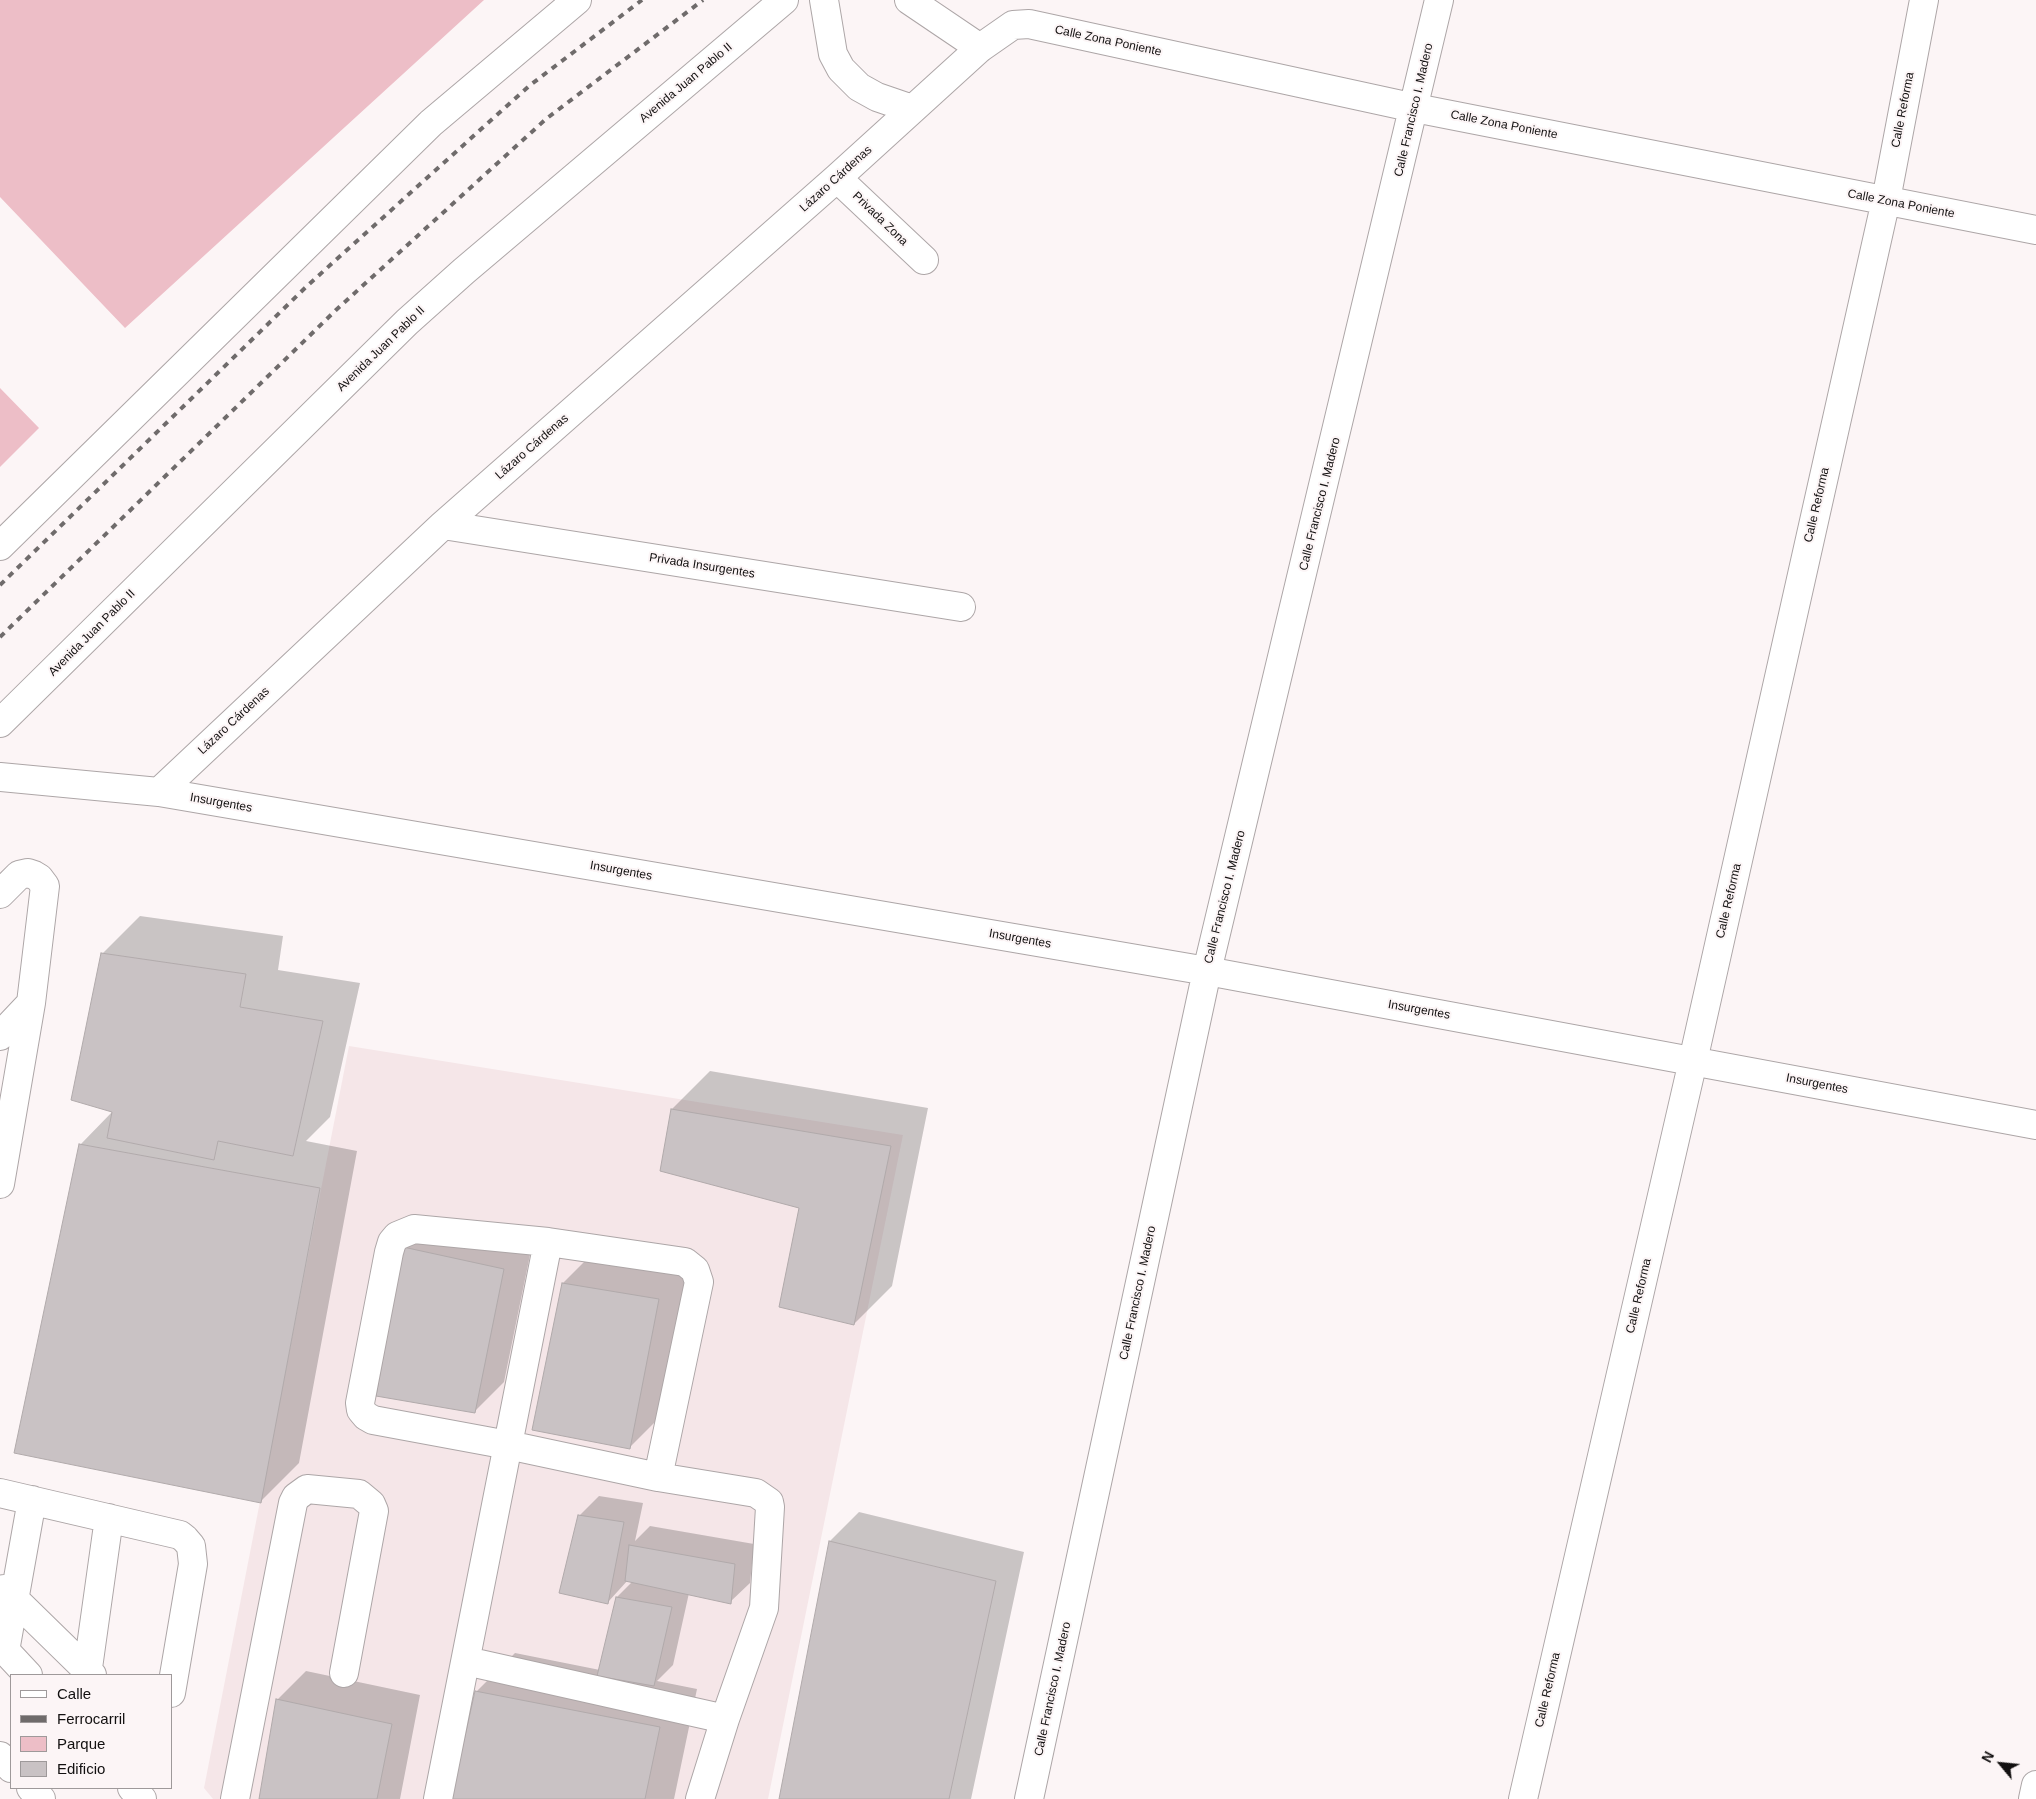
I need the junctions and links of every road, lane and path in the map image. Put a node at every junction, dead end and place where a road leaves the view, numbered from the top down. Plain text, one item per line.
1 (576, 0) edge
2 (784, 0) edge
3 (824, 0) edge
4 (908, 0) edge
5 (1439, 0) edge
6 (1924, 0) edge
7 (980, 48) junction
8 (1415, 108) junction
9 (912, 109) junction
10 (837, 178) junction
11 (1886, 200) junction
12 (2036, 230) edge
13 (924, 260) dead end
14 (443, 525) junction
15 (0, 546) edge
16 (961, 607) dead end
17 (0, 723) edge
18 (0, 777) edge
19 (159, 792) junction
20 (0, 894) edge
21 (1207, 971) junction
22 (31, 1003) junction
23 (0, 1036) edge
24 (1693, 1060) junction
25 (2036, 1125) edge
26 (0, 1184) edge
27 (548, 1242) junction
28 (508, 1445) junction
29 (658, 1477) junction
30 (0, 1492) edge
31 (32, 1500) junction
32 (109, 1518) junction
33 (7, 1591) edge
34 (2, 1648) edge
35 (466, 1661) junction
36 (344, 1673) dead end
37 (27, 1674) edge
38 (89, 1674) edge
39 (172, 1687) edge
40 (725, 1719) junction
41 (0, 1756) edge
42 (10, 1767) edge
43 (2036, 1785) edge
44 (32, 1789) edge
45 (133, 1789) edge
46 (41, 1799) edge
47 (142, 1799) edge
48 (235, 1799) edge
49 (438, 1799) edge
50 (700, 1799) edge
51 (1029, 1799) edge
52 (1523, 1799) edge
53 (2033, 1799) edge

1 - 15 main road
2 - 17 main road, Avenida Juan Pablo II
3 - 9 main road
4 - 7 main road
5 - 8 main road, Calle Francisco I. Madero
6 - 11 main road, Calle Reforma
7 - 8 main road, Calle Zona Poniente
7 - 9 main road, Calle Zona Poniente
8 - 11 main road, Calle Zona Poniente
8 - 21 main road, Calle Francisco I. Madero
9 - 10 main road, Lázaro Cárdenas
10 - 13 main road, Privada Zona
10 - 14 main road, Lázaro Cárdenas
11 - 12 main road, Calle Zona Poniente
11 - 24 main road, Calle Reforma
14 - 16 main road, Privada Insurgentes
14 - 19 main road, Lázaro Cárdenas
18 - 19 main road, Insurgentes
19 - 21 main road, Insurgentes
20 - 22 main road
21 - 24 main road, Insurgentes
21 - 51 main road, Calle Francisco I. Madero
22 - 23 main road
22 - 26 main road
24 - 25 main road, Insurgentes
24 - 52 main road, Calle Reforma
27 - 28 main road
27 - 28 main road
27 - 29 main road
28 - 29 main road
28 - 35 main road
29 - 40 main road
30 - 31 main road
31 - 32 main road
31 - 33 main road
32 - 38 main road
32 - 39 main road
33 - 34 main road
33 - 38 main road
34 - 37 main road
35 - 40 main road
35 - 49 main road
36 - 48 main road
40 - 50 main road
41 - 42 main road
43 - 53 main road
44 - 46 main road
45 - 47 main road

